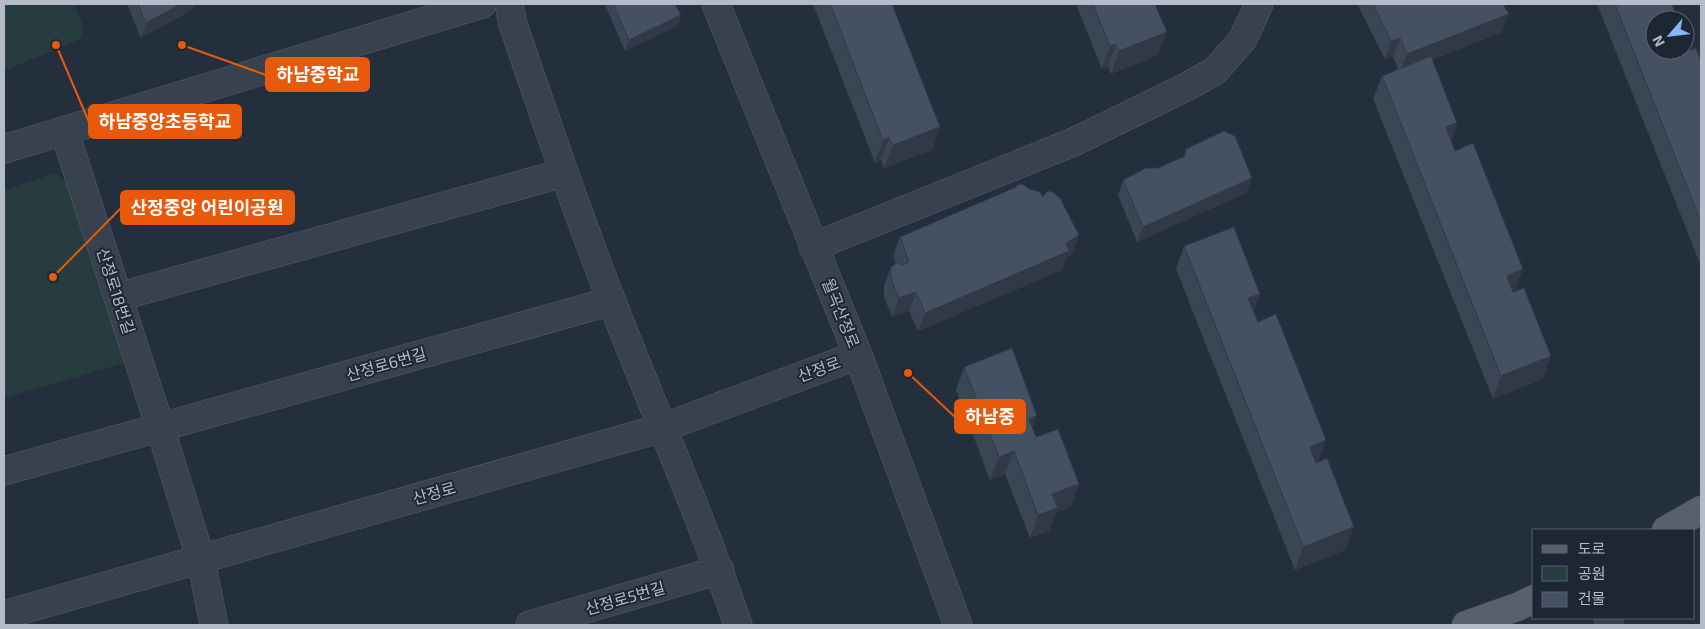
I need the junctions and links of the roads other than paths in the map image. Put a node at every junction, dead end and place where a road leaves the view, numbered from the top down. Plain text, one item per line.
1 (482, 4) edge
2 (509, 4) edge
3 (716, 4) edge
4 (1259, 4) edge
5 (64, 130) junction
6 (4, 149) edge
7 (563, 173) junction
8 (813, 246) junction
9 (118, 297) junction
10 (612, 301) junction
11 (858, 355) junction
12 (160, 427) junction
13 (662, 428) junction
14 (4, 472) edge
15 (1701, 510) edge
16 (1668, 529) edge
17 (201, 560) junction
18 (720, 570) junction
19 (1532, 599) edge
20 (4, 615) edge
21 (214, 625) edge
22 (530, 625) edge
23 (738, 625) edge
24 (958, 625) edge
25 (1466, 625) edge

1 - 5 street
2 - 7 street
3 - 8 street, 월곡산정로
4 - 8 street
5 - 6 street
5 - 9 street, 산정로18번길
7 - 9 street
7 - 10 street
8 - 11 street, 월곡산정로
9 - 12 street, 산정로18번길
10 - 12 street, 산정로6번길
10 - 13 street
11 - 13 street, 산정로
11 - 24 street, 월곡산정로
12 - 14 street
12 - 17 street, 산정로18번길
13 - 17 street, 산정로
13 - 18 street
15 - 16 main road
17 - 20 street, 산정로
17 - 21 street, 산정로18번길
18 - 22 street, 산정로5번길
18 - 23 street
19 - 25 main road

